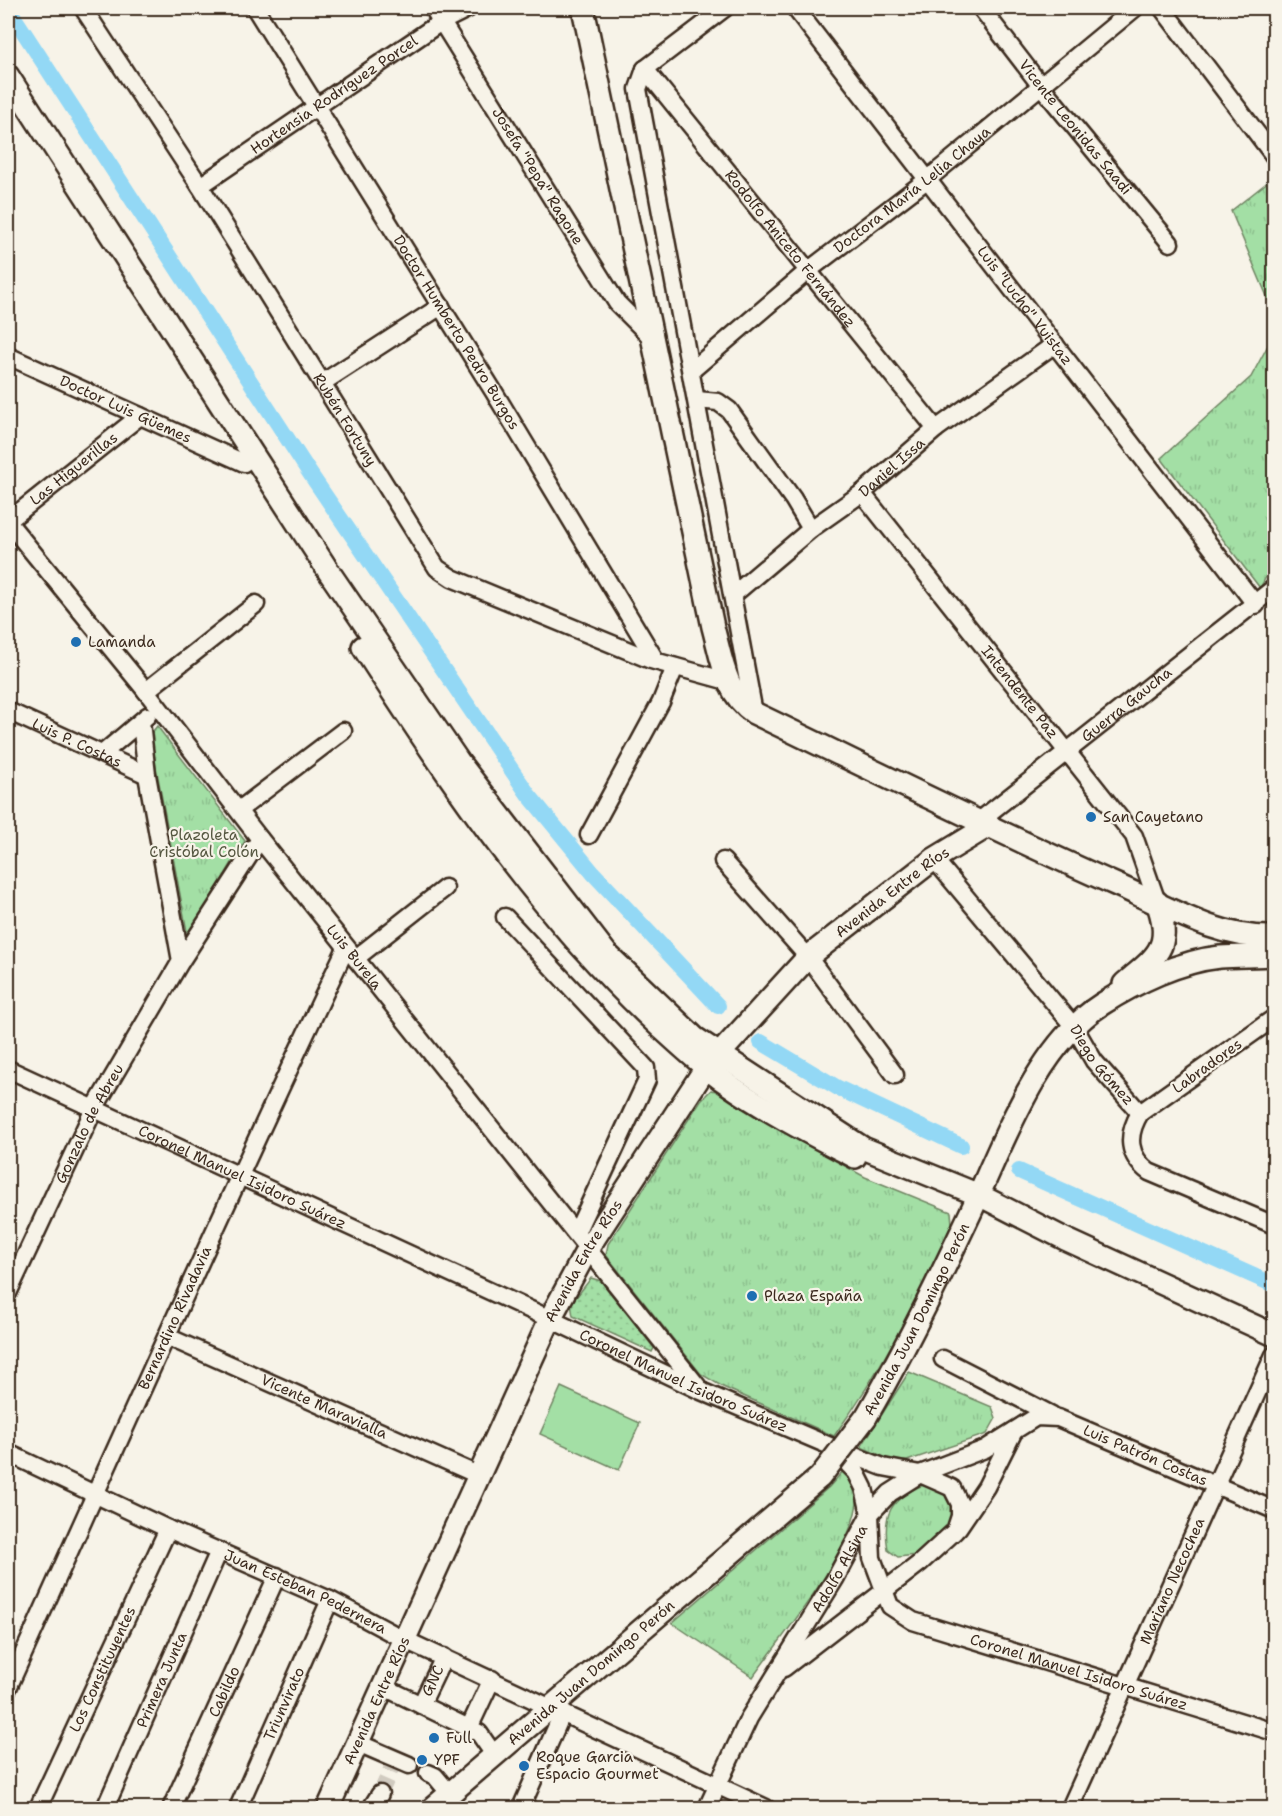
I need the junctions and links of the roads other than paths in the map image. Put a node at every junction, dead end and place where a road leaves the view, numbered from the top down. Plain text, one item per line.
1 (83, 8) edge
2 (255, 8) edge
3 (469, 8) edge
4 (584, 8) edge
5 (725, 8) edge
6 (795, 8) edge
7 (981, 8) edge
8 (1135, 8) edge
9 (1162, 8) edge
10 (437, 15) edge
11 (645, 69) junction
12 (8, 76) edge
13 (1041, 86) junction
14 (8, 103) edge
15 (317, 107) junction
16 (1275, 156) edge
17 (928, 179) junction
18 (201, 186) junction
19 (1170, 243) dead end
20 (809, 270) junction
21 (441, 306) junction
22 (652, 338) junction
23 (1055, 344) junction
24 (8, 356) edge
25 (691, 371) junction
26 (322, 383) junction
27 (697, 400) junction
28 (140, 416) junction
29 (936, 429) junction
30 (244, 463) junction
31 (862, 493) junction
32 (8, 522) edge
33 (811, 529) junction
34 (1275, 588) edge
35 (733, 595) junction
36 (256, 604) dead end
37 (1256, 604) junction
38 (656, 661) junction
39 (675, 667) junction
40 (727, 681) junction
41 (146, 691) junction
42 (158, 706) junction
43 (8, 711) edge
44 (754, 713) junction
45 (141, 722) junction
46 (344, 731) dead end
47 (1068, 752) junction
48 (102, 754) junction
49 (147, 774) junction
50 (239, 810) junction
51 (984, 823) junction
52 (589, 835) dead end
53 (260, 838) junction
54 (934, 859) junction
55 (723, 861) dead end
56 (445, 888) dead end
57 (1157, 902) junction
58 (505, 917) dead end
59 (1274, 951) edge
60 (351, 953) junction
61 (808, 957) junction
62 (181, 961) junction
63 (1101, 1005) junction
64 (1275, 1018) edge
65 (1075, 1028) junction
66 (714, 1062) junction
67 (8, 1069) edge
68 (895, 1075) dead end
69 (94, 1109) junction
70 (1140, 1113) junction
71 (237, 1177) junction
72 (976, 1201) junction
73 (1275, 1225) edge
74 (582, 1241) junction
75 (8, 1293) edge
76 (550, 1318) junction
77 (1275, 1335) edge
78 (168, 1337) junction
79 (1275, 1344) edge
80 (1275, 1355) edge
81 (943, 1359) dead end
82 (701, 1391) junction
83 (1058, 1418) junction
84 (1016, 1428) junction
85 (830, 1446) junction
86 (8, 1453) edge
87 (920, 1474) junction
88 (480, 1476) junction
89 (1216, 1485) junction
90 (95, 1494) junction
91 (1275, 1510) edge
92 (870, 1514) junction
93 (168, 1529) junction
94 (955, 1531) junction
95 (219, 1551) junction
96 (277, 1576) junction
97 (883, 1592) junction
98 (330, 1600) junction
99 (403, 1639) junction
100 (444, 1657) junction
101 (774, 1675) junction
102 (492, 1679) junction
103 (384, 1687) junction
104 (8, 1688) edge
105 (1125, 1688) junction
106 (422, 1705) junction
107 (559, 1710) junction
108 (469, 1728) junction
109 (1275, 1732) edge
110 (358, 1743) junction
111 (495, 1756) junction
112 (399, 1763) dead end
113 (428, 1773) dead end
114 (718, 1784) junction
115 (380, 1794) tunnel mouth
116 (450, 1794) junction
117 (1076, 1807) edge
118 (38, 1809) edge
119 (105, 1809) edge
120 (171, 1809) edge
121 (238, 1809) edge
122 (328, 1809) edge
123 (371, 1809) edge
124 (433, 1809) edge
125 (521, 1809) edge
126 (706, 1809) edge
127 (766, 1809) edge

1 - 18 street, Rubén Fortuny
2 - 15 street, Doctor Humberto Pedro Burgos
3 - 10 street, Hortensia Rodríguez Porcel
4 - 22 main road
5 - 11 street
6 - 17 street, Luis "Lucho" Vuistaz
7 - 13 street, Vicente Leonidas Saadi
8 - 13 street, Doctora María Lelia Chaya
9 - 16 street
10 - 15 street, Hortensia Rodríguez Porcel
10 - 22 street, Josefa "Pepa" Ragone
11 - 20 street, Rodolfo Aniceto Fernández
11 - 25 street
12 - 66 main road
13 - 17 street, Doctora María Lelia Chaya
13 - 19 street, Vicente Leonidas Saadi
14 - 30 main road
15 - 18 street, Hortensia Rodríguez Porcel
15 - 21 street, Doctor Humberto Pedro Burgos
17 - 20 street, Doctora María Lelia Chaya
17 - 23 street, Luis "Lucho" Vuistaz
18 - 26 street, Rubén Fortuny
20 - 25 street, Doctora María Lelia Chaya
20 - 29 street, Rodolfo Aniceto Fernández
21 - 26 street
21 - 38 street, Doctor Humberto Pedro Burgos
22 - 40 main road
23 - 29 street, Daniel Issa
23 - 37 street, Luis "Lucho" Vuistaz
24 - 28 street, Doctor Luis Güemes
25 - 27 street
26 - 38 street, Rubén Fortuny
27 - 33 street
27 - 35 street
28 - 30 street, Doctor Luis Güemes
28 - 32 street, Las Higuerillas
29 - 31 street, Daniel Issa
30 - 66 main road
31 - 33 street, Daniel Issa
31 - 47 street, Intendente Paz
32 - 41 street, Luis Burela
33 - 35 street, Daniel Issa
34 - 37 street, Guerra Gaucha
35 - 44 street
36 - 41 street
37 - 47 street, Guerra Gaucha
38 - 39 street, Rubén Fortuny
39 - 40 street, Rubén Fortuny
39 - 52 street
40 - 44 main road
41 - 42 street, Luis Burela
42 - 45 street
42 - 50 street, Luis Burela
43 - 48 street, Luis P. Costas
44 - 51 main road, Avenida Juan Domingo Perón
45 - 48 street
45 - 49 street
46 - 50 street
47 - 51 street, Guerra Gaucha
47 - 57 street, Intendente Paz
48 - 49 street, Luis P. Costas
49 - 62 street
50 - 53 street, Luis Burela
51 - 54 main road, Avenida Entre Ríos
51 - 57 main road, Avenida Juan Domingo Perón
53 - 60 street, Luis Burela
53 - 62 street, Gonzalo de Abreu
54 - 61 main road, Avenida Entre Ríos
54 - 65 street, Diego Gómez
55 - 61 street
56 - 60 street, Bernardino Rivadavia
57 - 59 main road, Avenida Juan Domingo Perón
57 - 63 main road
58 - 74 street
59 - 63 main road, Avenida Juan Domingo Perón
60 - 71 street, Bernardino Rivadavia
60 - 74 street, Luis Burela
61 - 66 main road, Avenida Entre Ríos
61 - 68 street
62 - 69 street, Gonzalo de Abreu
63 - 65 main road, Avenida Juan Domingo Perón
64 - 70 street, Labradores
65 - 70 street, Diego Gómez
65 - 72 main road, Avenida Juan Domingo Perón
66 - 72 main road
66 - 74 main road, Avenida Entre Ríos
67 - 69 street, Coronel Manuel Isidoro Suárez
69 - 71 street, Coronel Manuel Isidoro Suárez
69 - 75 street, Gonzalo de Abreu
70 - 73 street, Diego Gómez
71 - 76 street, Coronel Manuel Isidoro Suárez
71 - 78 street, Bernardino Rivadavia
72 - 77 main road
72 - 79 main road
72 - 107 main road, Avenida Juan Domingo Perón, bridge
74 - 76 main road, Avenida Entre Ríos
74 - 82 street, Luis Burela
76 - 82 street, Coronel Manuel Isidoro Suárez
76 - 88 main road, Avenida Entre Ríos
78 - 88 street, Vicente Maravialla
78 - 90 street, Bernardino Rivadavia
80 - 89 street, Mariano Necochea
81 - 83 street
82 - 85 street, Coronel Manuel Isidoro Suárez
83 - 84 street, Luis Patrón Costas
83 - 89 street, Luis Patrón Costas
84 - 87 street, Adolfo Alsina
84 - 94 street, Adolfo Alsina
85 - 87 street
85 - 92 street, Coronel Manuel Isidoro Suárez
86 - 90 street, Juan Esteban Pedernera
87 - 92 street, Adolfo Alsina
87 - 94 street
88 - 99 main road, Avenida Entre Ríos
89 - 91 street, Luis Patrón Costas
89 - 105 street, Mariano Necochea
90 - 93 street, Juan Esteban Pedernera
90 - 104 street, Bernardino Rivadavia
92 - 97 street, Coronel Manuel Isidoro Suárez
92 - 101 street, Adolfo Alsina
93 - 95 street, Juan Esteban Pedernera
93 - 118 street, Los Constituyentes
94 - 97 street, Adolfo Alsina
95 - 96 street, Juan Esteban Pedernera
95 - 119 street, Primera Junta
96 - 98 street, Juan Esteban Pedernera
96 - 120 street, Cabildo
97 - 101 street, Adolfo Alsina
97 - 105 street, Coronel Manuel Isidoro Suárez
98 - 99 street, Juan Esteban Pedernera
98 - 121 street, Triunvirato
99 - 100 street, Juan Esteban Pedernera
99 - 103 main road, Avenida Entre Ríos
100 - 102 street, Juan Esteban Pedernera
100 - 106 street, GNC
101 - 114 street, Adolfo Alsina
102 - 107 street, Juan Esteban Pedernera
102 - 108 street
103 - 106 street
103 - 110 main road, Avenida Entre Ríos
105 - 109 street, Coronel Manuel Isidoro Suárez
105 - 117 street, Mariano Necochea
106 - 108 street
107 - 111 main road, Avenida Juan Domingo Perón
107 - 114 street, Juan Esteban Pedernera
107 - 125 street
108 - 111 street
110 - 112 street
110 - 122 main road, Avenida Entre Ríos
111 - 116 main road, Avenida Juan Domingo Perón
113 - 116 street
114 - 126 street, Adolfo Alsina
114 - 127 street, Juan Esteban Pedernera
115 - 123 street
116 - 124 main road, Avenida Juan Domingo Perón

